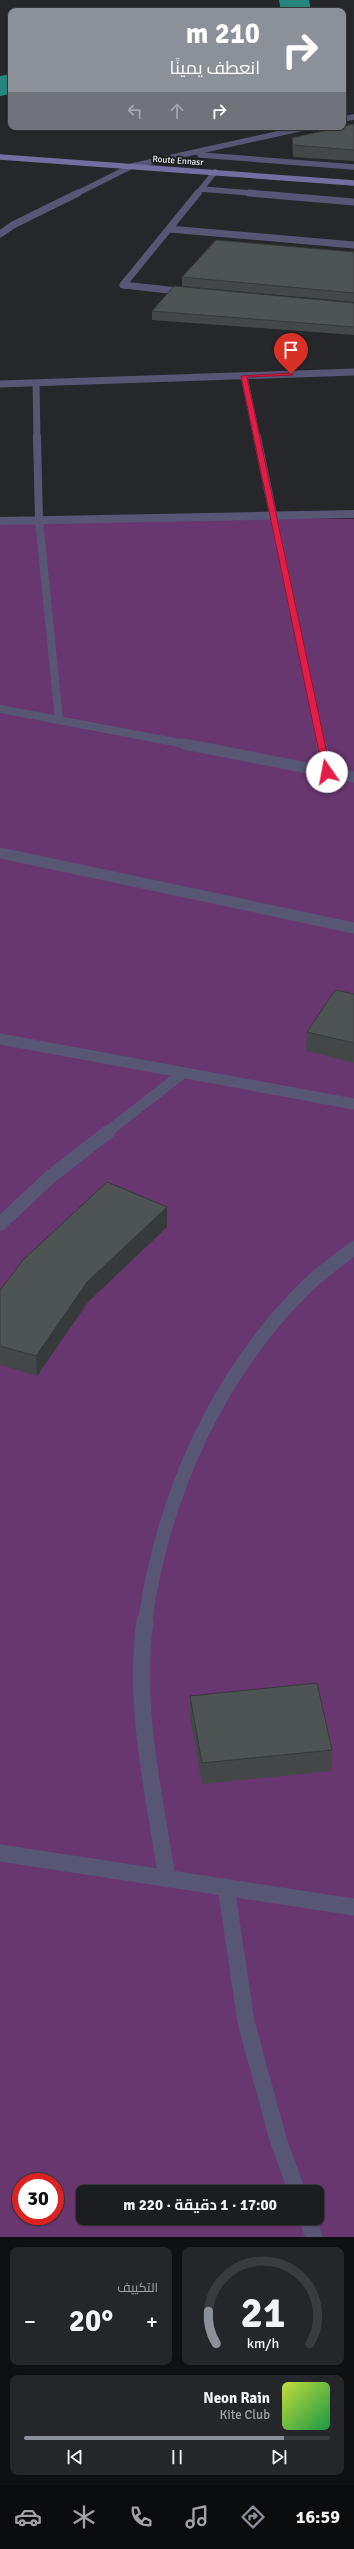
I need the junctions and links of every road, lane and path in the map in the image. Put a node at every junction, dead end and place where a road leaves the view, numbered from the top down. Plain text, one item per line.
1 (294, 130) edge
2 (186, 154) junction
3 (0, 157) edge
4 (132, 166) junction
5 (354, 167) edge
6 (215, 172) junction
7 (354, 183) edge
8 (202, 189) junction
9 (354, 202) edge
10 (170, 229) junction
11 (0, 234) edge
12 (354, 245) edge
13 (196, 292) edge
14 (354, 372) edge
15 (244, 376) junction
16 (36, 383) junction
17 (0, 384) edge
18 (354, 514) edge
19 (274, 515) junction
20 (39, 520) junction
21 (0, 521) edge
22 (0, 708) edge
23 (59, 720) junction
24 (327, 772) junction
25 (354, 777) edge
26 (0, 853) edge
27 (354, 928) edge
28 (0, 1039) edge
29 (183, 1073) junction
30 (354, 1104) edge
31 (0, 1224) edge
32 (354, 1248) edge
33 (0, 1852) edge
34 (167, 1878) junction
35 (226, 1887) junction
36 (354, 1907) edge
37 (294, 2185) edge
38 (310, 2225) edge
39 (314, 2237) edge

1 - 2 street
2 - 4 street
2 - 5 street
3 - 4 main road, Route Ennasr
4 - 6 main road, Route Ennasr
4 - 11 street
6 - 7 main road, Route Ennasr
6 - 8 street
8 - 9 street
8 - 10 street
10 - 12 street
10 - 13 street
14 - 15 street
15 - 16 street
15 - 19 street
16 - 17 street
16 - 20 street
18 - 19 street
19 - 20 street
19 - 24 street
20 - 21 street
20 - 23 street
22 - 23 street
23 - 24 street
24 - 25 street
26 - 27 street
28 - 29 street
29 - 30 street
29 - 31 street
32 - 34 street
33 - 34 street
34 - 35 street
35 - 36 street
35 - 37 street
38 - 39 street

